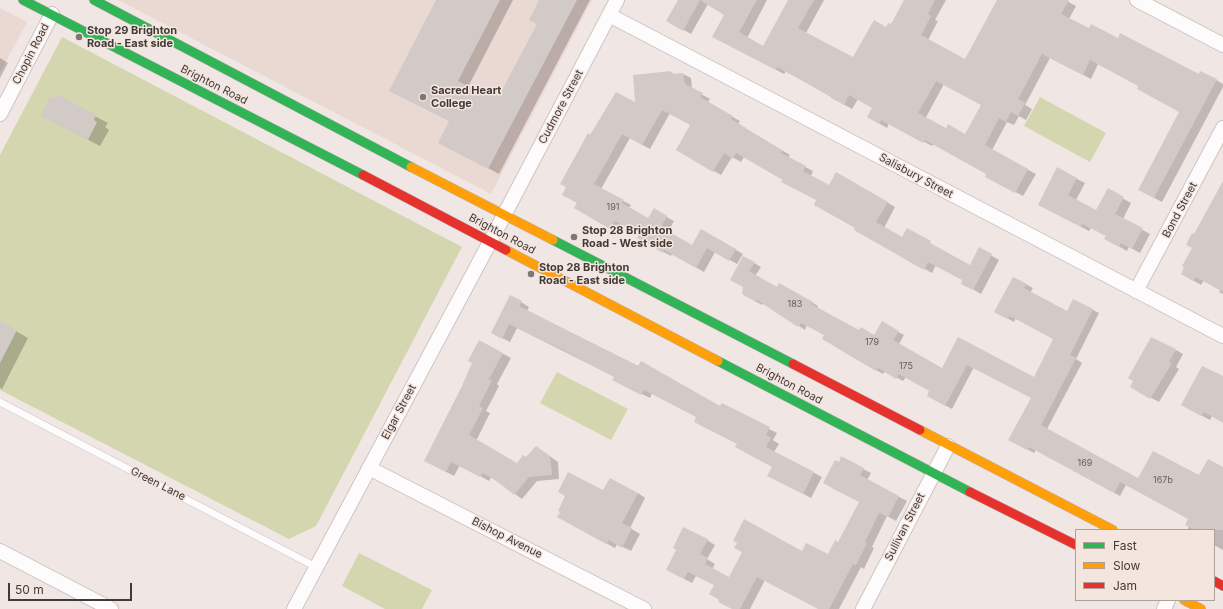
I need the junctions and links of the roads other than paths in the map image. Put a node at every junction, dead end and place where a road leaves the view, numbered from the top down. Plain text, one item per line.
1 (23, 0) edge
2 (94, 0) edge
3 (617, 0) edge
4 (1137, 0) edge
5 (52, 14) junction
6 (609, 15) junction
7 (1223, 45) edge
8 (0, 114) edge
9 (1223, 128) edge
10 (505, 215) junction
11 (490, 242) junction
12 (1136, 292) junction
13 (1223, 336) edge
14 (0, 402) edge
15 (948, 446) junction
16 (369, 468) junction
17 (934, 473) junction
18 (1111, 529) edge
19 (1075, 544) edge
20 (0, 551) edge
21 (316, 567) junction
22 (1186, 601) edge
23 (111, 609) edge
24 (294, 609) edge
25 (644, 609) edge
26 (863, 609) edge
27 (1201, 609) edge

1 - 5 main road, Brighton Road
2 - 10 main road, Brighton Road
3 - 6 street, Cudmore Street
4 - 7 street
5 - 8 street, Chopin Road
5 - 11 main road, Brighton Road
6 - 10 street, Cudmore Street
6 - 12 street, Salisbury Street
9 - 12 street, Bond Street
10 - 11 street, Elgar Street
10 - 15 main road, Brighton Road
11 - 16 street, Elgar Street
11 - 17 main road, Brighton Road
12 - 13 street, Salisbury Street
14 - 21 lane, Green Lane
15 - 17 street, Sullivan Street
15 - 18 main road, Brighton Road
16 - 21 street, Elgar Street
16 - 25 street, Bishop Avenue
17 - 19 main road, Brighton Road
17 - 26 street, Sullivan Street
20 - 23 street
21 - 24 street, Elgar Street
22 - 27 main road

